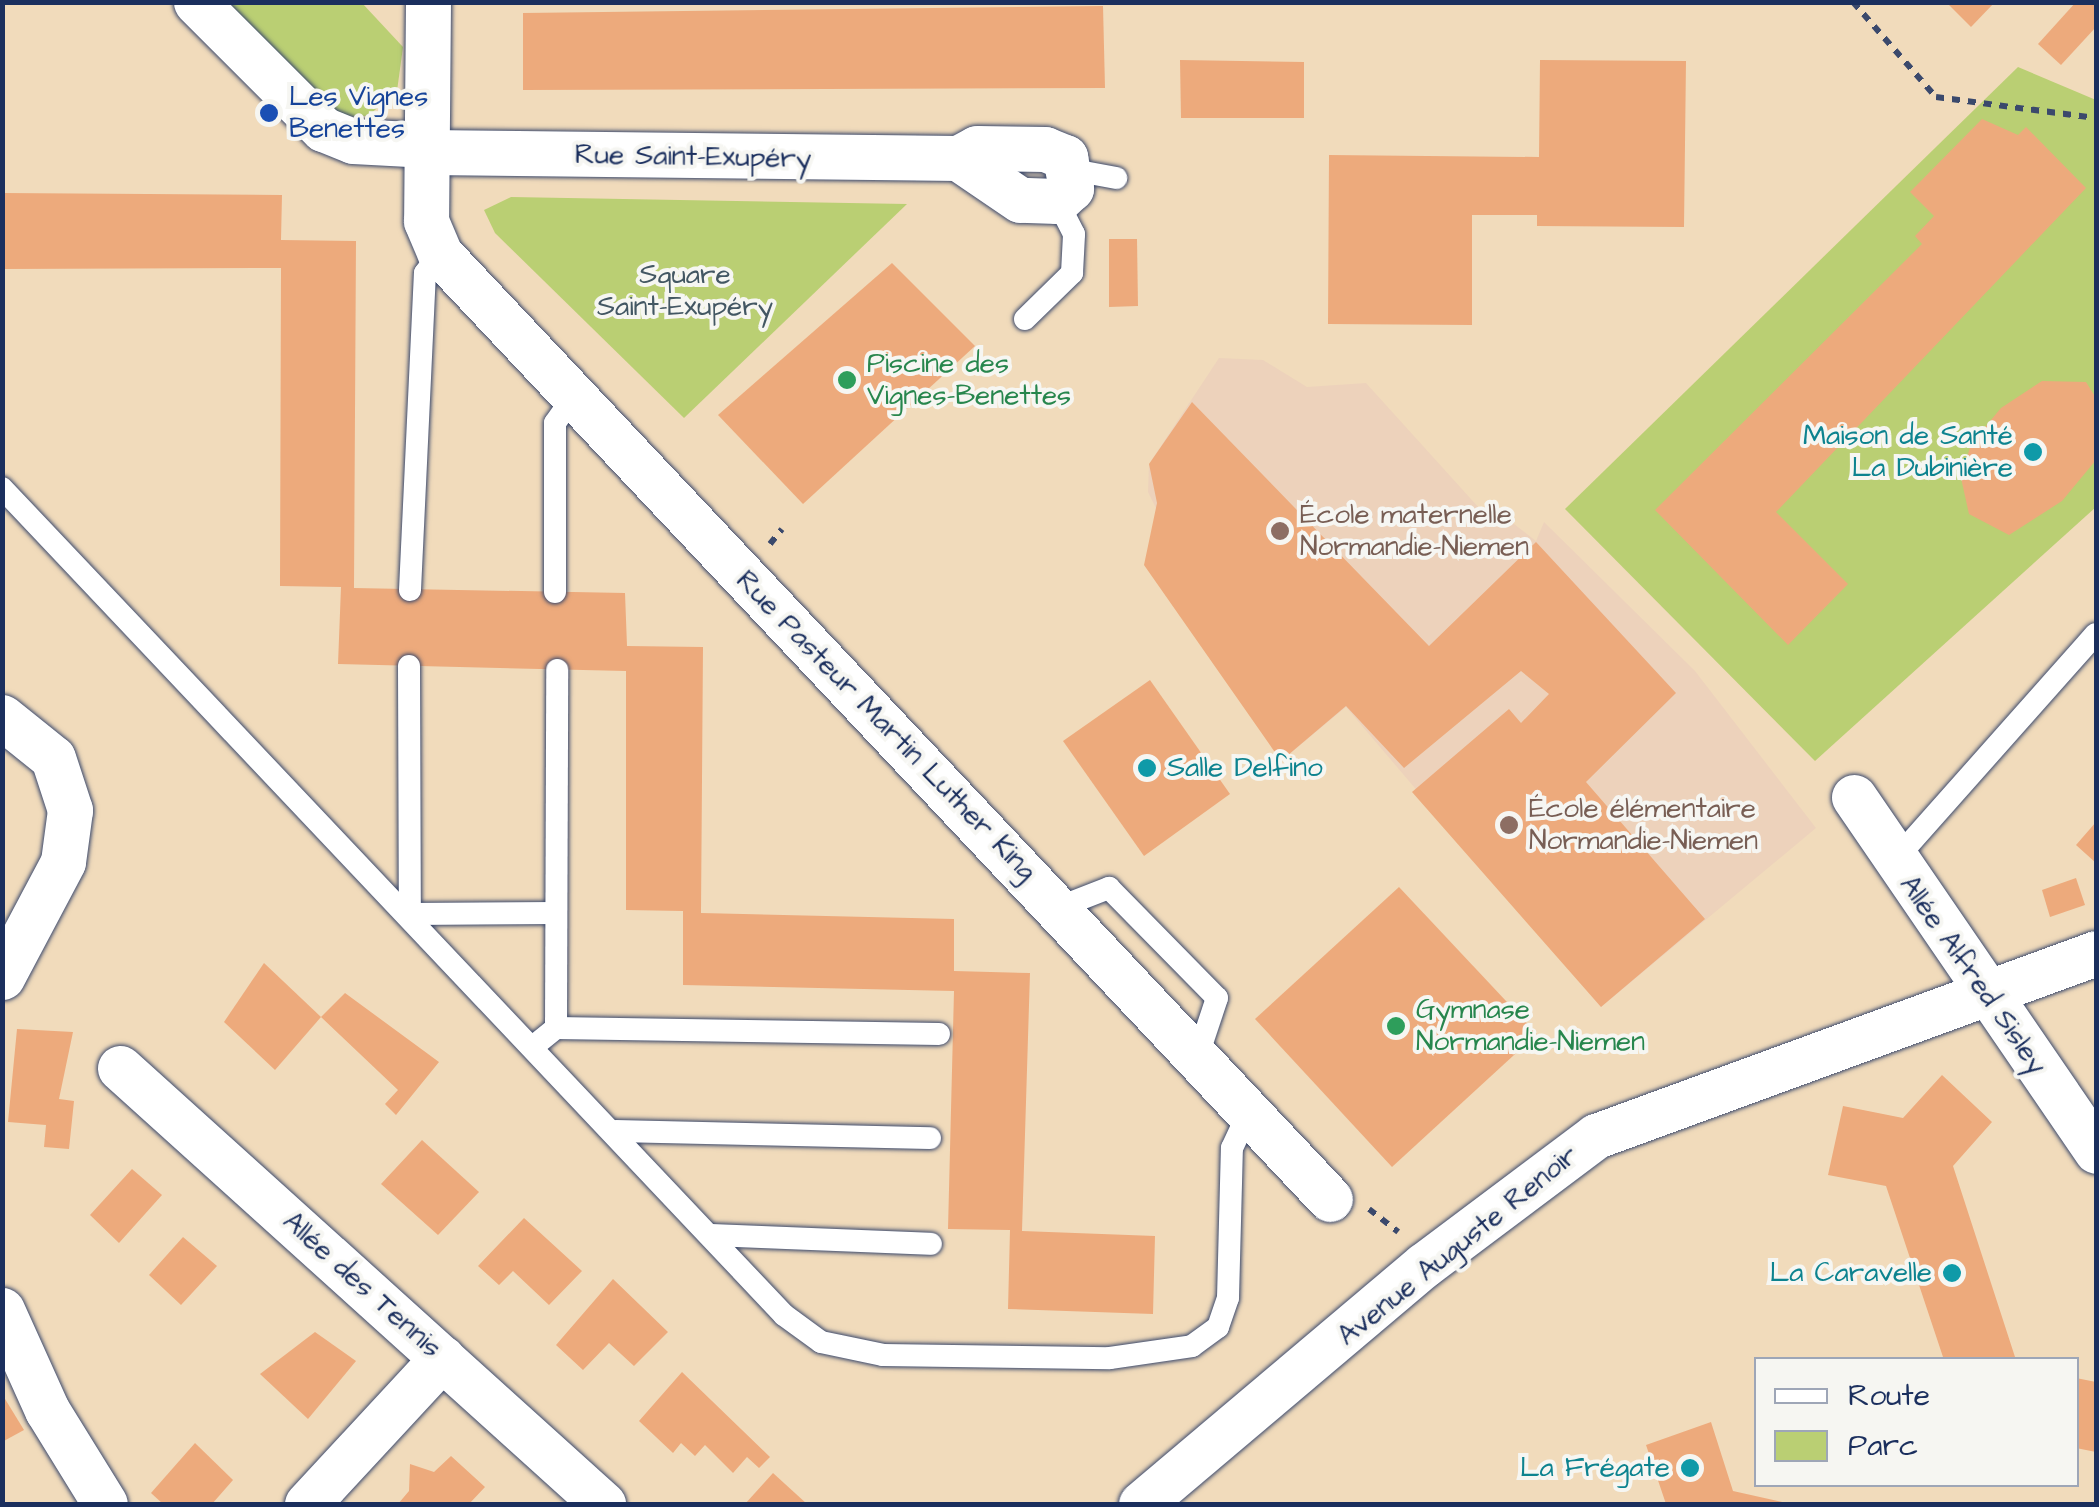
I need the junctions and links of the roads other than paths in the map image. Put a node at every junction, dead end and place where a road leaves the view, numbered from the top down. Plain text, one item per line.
1 (196, 2) edge
2 (428, 2) edge
3 (428, 148) junction
4 (1082, 183) joint
5 (440, 254) junction
6 (1025, 319) dead end
7 (572, 400) junction
8 (2, 488) edge
9 (410, 590) dead end
10 (555, 592) dead end
11 (2096, 634) edge
12 (409, 666) dead end
13 (557, 670) dead end
14 (2, 717) edge
15 (1854, 797) dead end
16 (1895, 860) junction
17 (555, 913) junction
18 (410, 914) junction
19 (2096, 954) edge
20 (3, 969) edge
21 (1982, 992) junction
22 (556, 1028) junction
23 (938, 1034) dead end
24 (535, 1046) junction
25 (120, 1068) dead end
26 (1249, 1112) junction
27 (616, 1130) junction
28 (930, 1138) dead end
29 (2096, 1151) edge
30 (1330, 1199) dead end
31 (710, 1235) junction
32 (930, 1244) dead end
33 (2, 1310) edge
34 (442, 1358) junction
35 (105, 1504) edge
36 (308, 1504) edge
37 (603, 1504) edge
38 (1141, 1504) edge

1 - 3 street, Rue Saint-Exupéry
2 - 3 street
3 - 4 street, Rue Saint-Exupéry
3 - 5 street
4 - 6 lane
5 - 7 street, Rue Pasteur Martin Luther King
5 - 9 lane
7 - 10 lane
7 - 26 street, Rue Pasteur Martin Luther King
8 - 18 lane
11 - 16 lane
12 - 18 lane
13 - 17 lane
14 - 20 street
15 - 16 street, Allée Alfred Sisley
16 - 21 street, Allée Alfred Sisley
17 - 18 lane
17 - 22 lane
18 - 24 lane
19 - 21 street, Avenue Auguste Renoir
21 - 29 street, Allée Alfred Sisley
21 - 38 street, Avenue Auguste Renoir
22 - 23 lane
22 - 24 lane
24 - 27 lane
25 - 34 street, Allée des Tennis
26 - 30 street, Rue Pasteur Martin Luther King
26 - 31 lane
27 - 28 lane
27 - 31 lane
31 - 32 lane
33 - 35 street
34 - 36 street
34 - 37 street, Allée des Tennis

